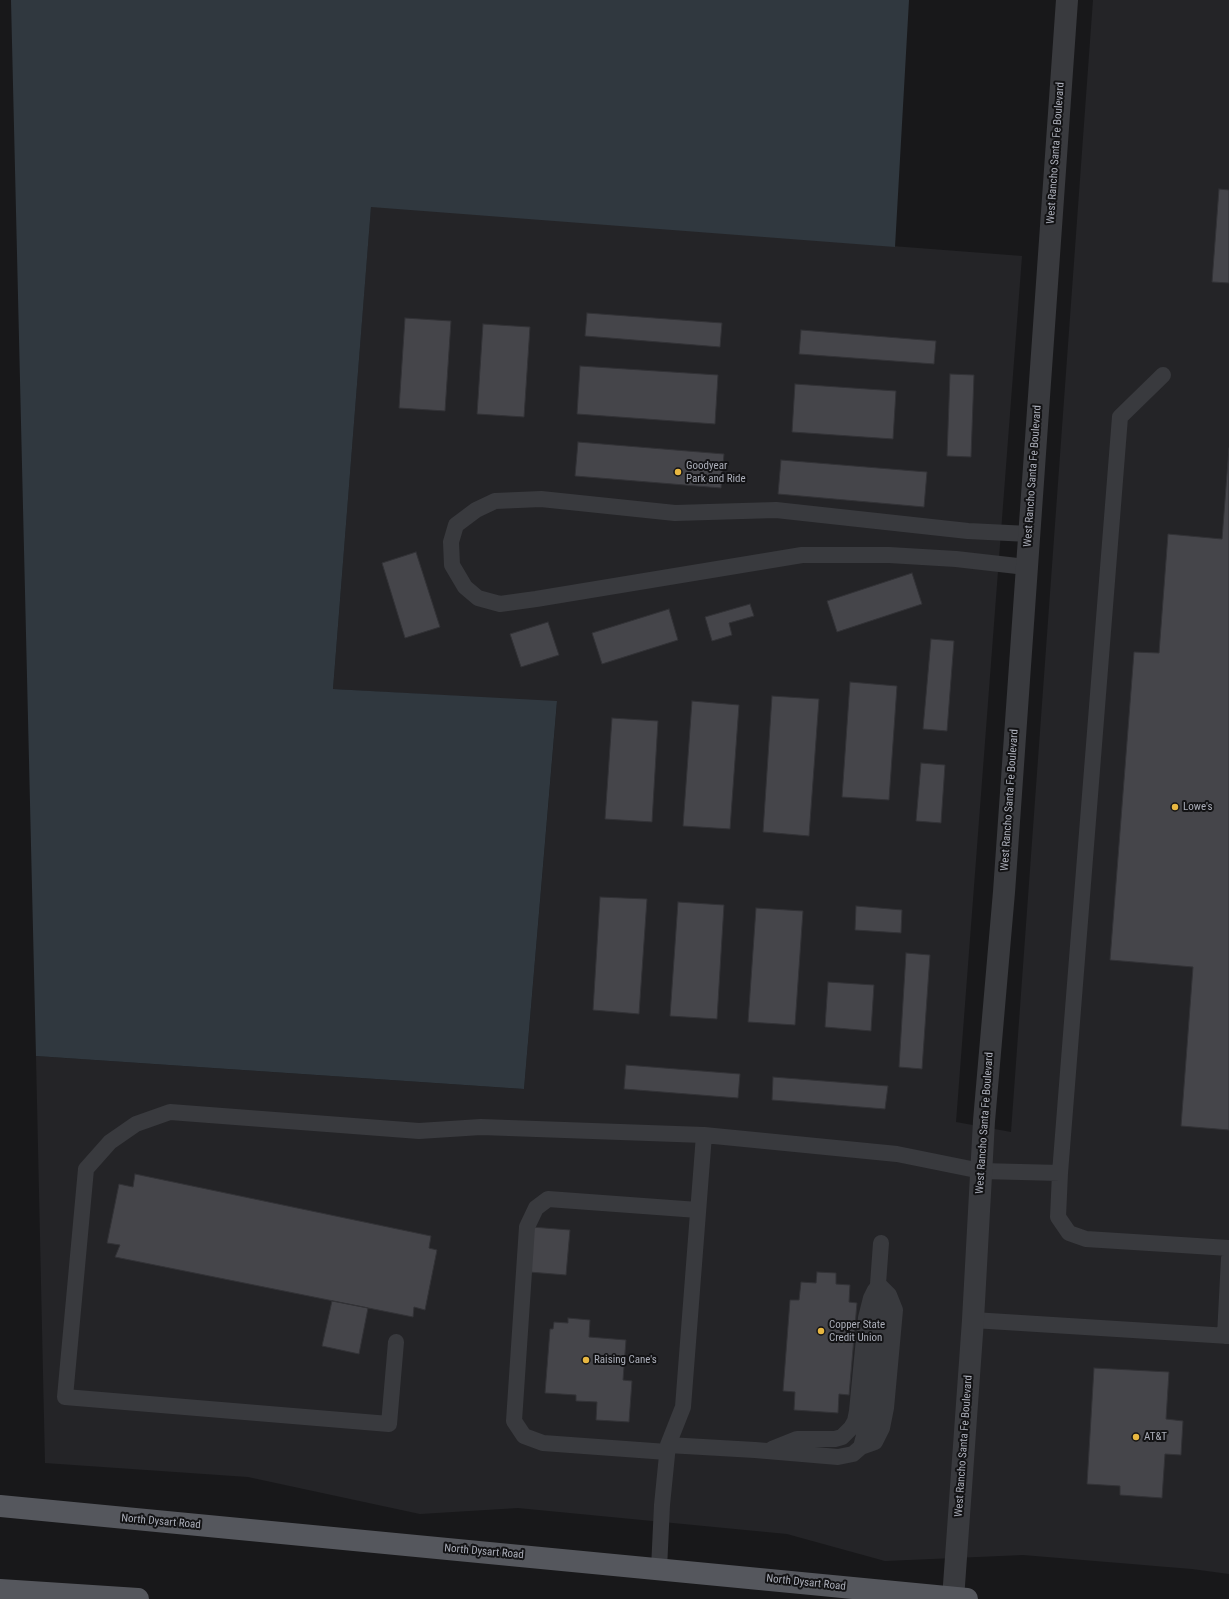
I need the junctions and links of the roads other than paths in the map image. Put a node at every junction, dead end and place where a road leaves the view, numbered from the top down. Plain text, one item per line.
1 (1066, 0) edge
2 (1163, 375) dead end
3 (1029, 534) junction
4 (1026, 567) junction
5 (704, 1135) junction
6 (981, 1171) junction
7 (1060, 1173) junction
8 (698, 1210) junction
9 (881, 1243) dead end
10 (1229, 1248) edge
11 (1229, 1258) edge
12 (878, 1284) junction
13 (973, 1320) junction
14 (1227, 1336) edge
15 (396, 1342) dead end
16 (667, 1449) junction
17 (766, 1451) junction
18 (0, 1506) edge
19 (659, 1569) junction
20 (0, 1590) edge
21 (138, 1599) edge
22 (958, 1599) edge

1 - 3 street, West Rancho Santa Fe Boulevard
2 - 7 lane
3 - 4 street, West Rancho Santa Fe Boulevard
3 - 4 lane
4 - 6 street, West Rancho Santa Fe Boulevard
5 - 6 lane
5 - 8 lane
5 - 15 lane
6 - 7 lane
6 - 13 street, West Rancho Santa Fe Boulevard
7 - 10 lane
8 - 16 lane
8 - 16 lane
9 - 12 lane
11 - 14 lane
12 - 17 lane
12 - 17 lane
13 - 14 lane
13 - 22 street, West Rancho Santa Fe Boulevard
16 - 17 lane
16 - 19 lane
18 - 19 main road, North Dysart Road
19 - 22 main road, North Dysart Road
20 - 21 main road

